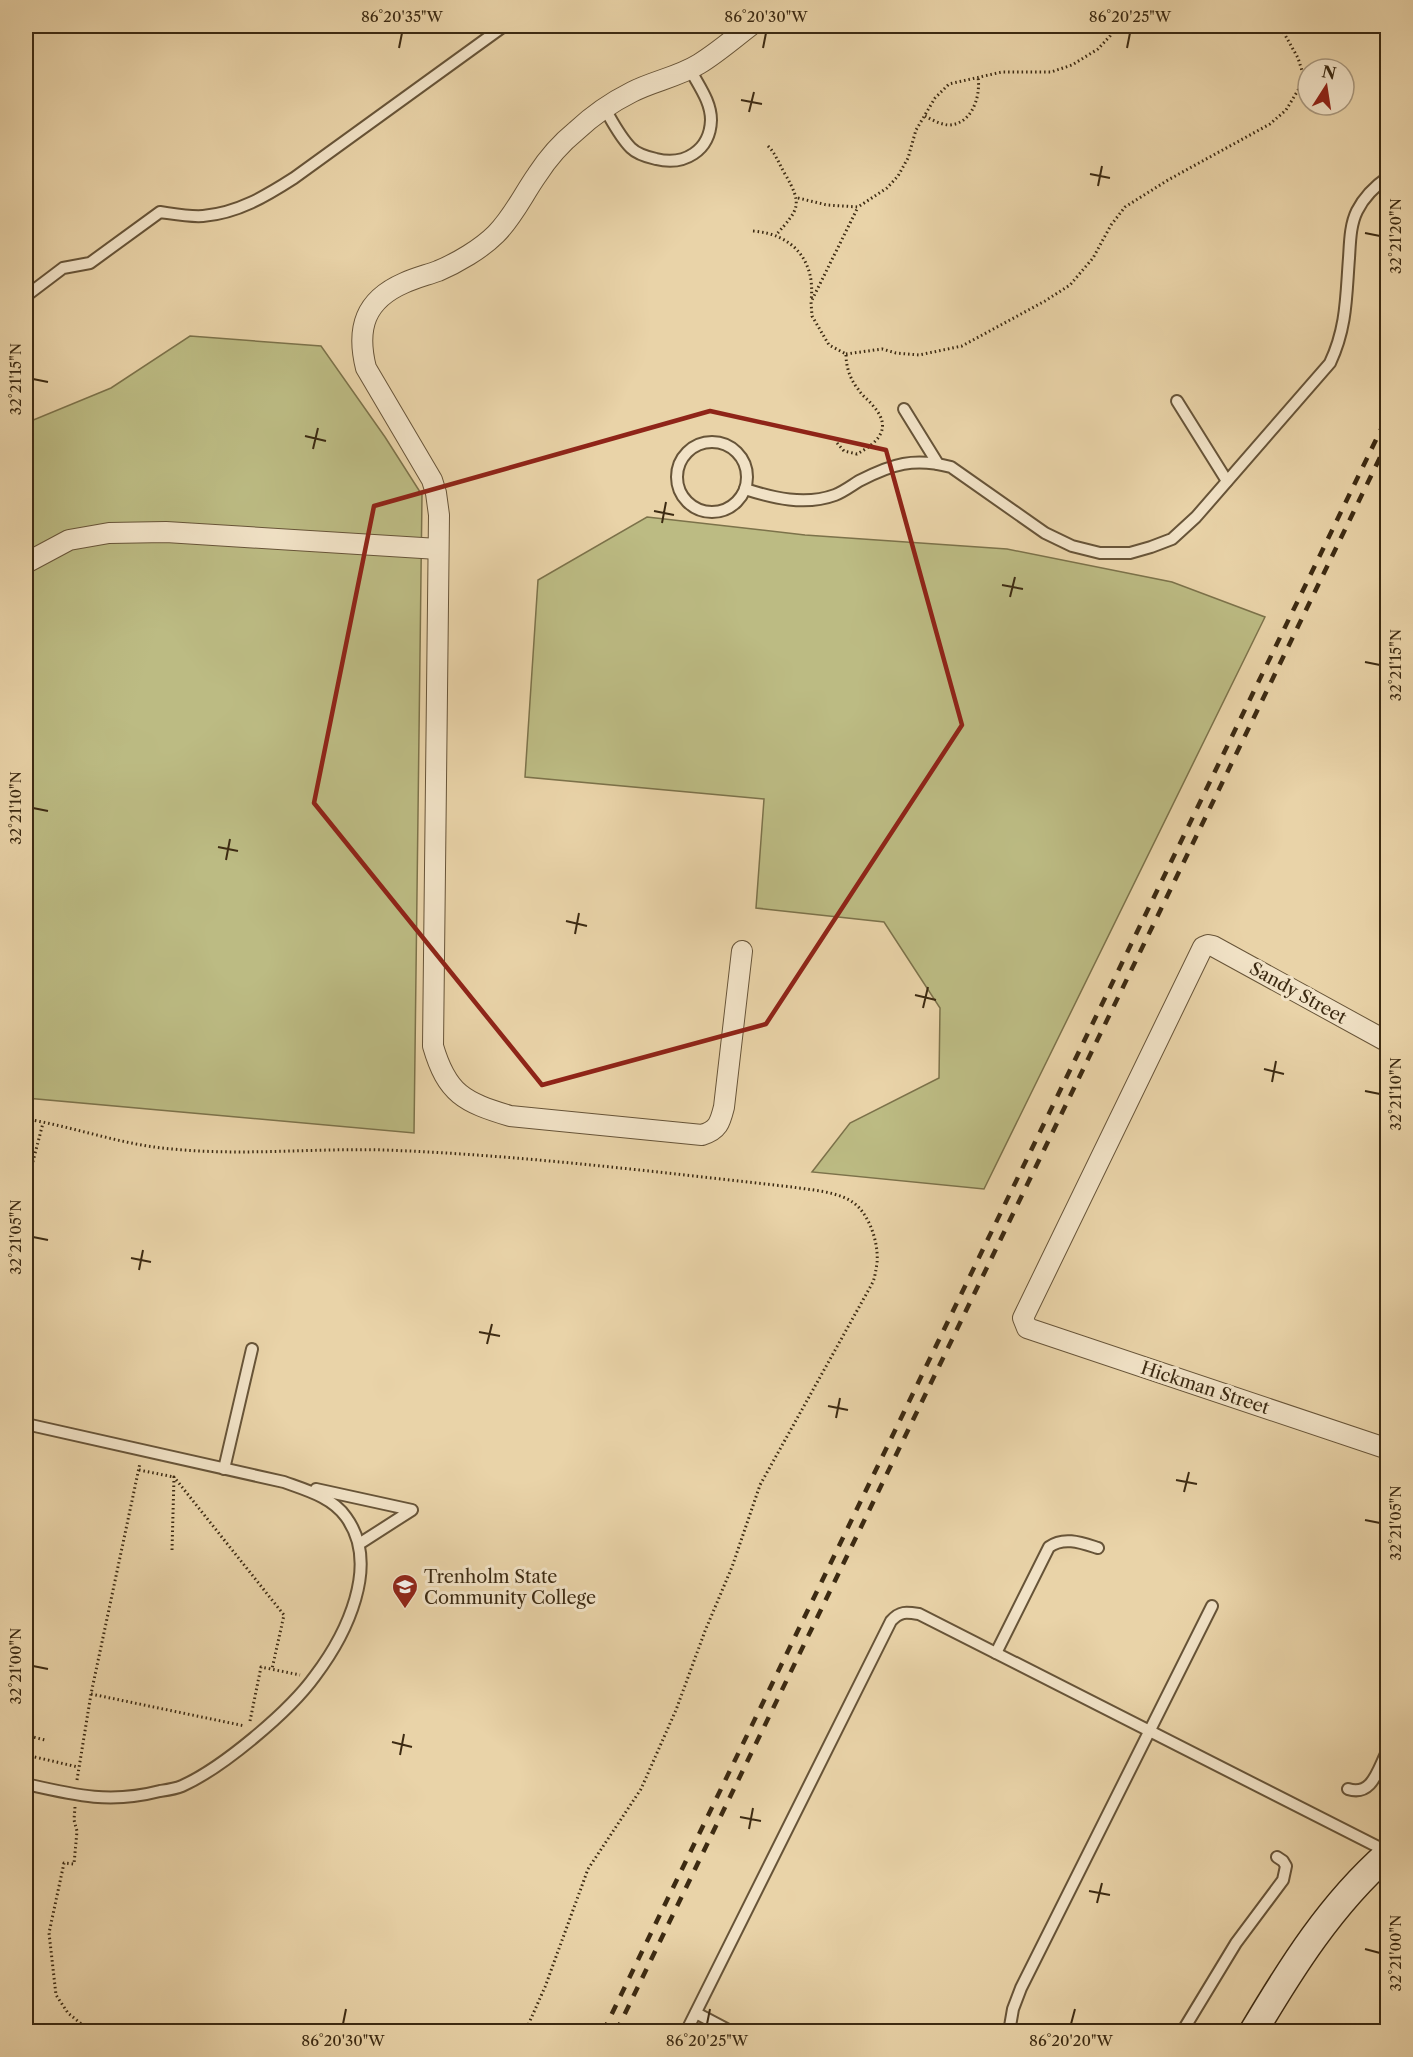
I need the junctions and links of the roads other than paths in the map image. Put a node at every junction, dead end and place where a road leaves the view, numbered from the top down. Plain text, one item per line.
1 (504, 26) edge
2 (750, 26) edge
3 (690, 69) junction
4 (604, 109) junction
5 (1388, 177) edge
6 (26, 296) edge
7 (1177, 401) dead end
8 (904, 410) dead end
9 (938, 464) junction
10 (1227, 481) junction
11 (745, 489) junction
12 (438, 549) junction
13 (26, 562) edge
14 (742, 951) dead end
15 (1388, 1042) edge
16 (1024, 1324) joint
17 (252, 1349) dead end
18 (26, 1424) edge
19 (1388, 1449) edge
20 (224, 1468) junction
21 (284, 1482) junction
22 (359, 1544) junction
23 (1098, 1548) dead end
24 (1212, 1606) dead end
25 (996, 1653) junction
26 (1150, 1730) junction
27 (1388, 1750) edge
28 (26, 1785) edge
29 (1348, 1789) dead end
30 (1388, 1853) edge
31 (1277, 1857) dead end
32 (696, 2013) junction
33 (686, 2031) edge
34 (732, 2031) edge
35 (1009, 2031) edge
36 (1182, 2031) edge
37 (1253, 2031) edge

1 - 6 lane
2 - 3 street
3 - 4 street
3 - 4 lane
4 - 12 street
5 - 10 lane
7 - 10 lane
8 - 9 lane
9 - 10 lane
9 - 11 lane
11 - 11 lane
12 - 13 street
12 - 14 street
15 - 16 street, Sandy Street
16 - 19 street, Hickman Street
17 - 20 lane
18 - 20 lane
20 - 21 lane
21 - 22 lane
21 - 22 lane
22 - 28 lane
23 - 25 lane
24 - 26 lane
25 - 26 lane
25 - 32 lane
26 - 30 lane
26 - 35 lane
27 - 29 lane
30 - 37 main road
31 - 36 lane
32 - 33 lane
32 - 34 lane

